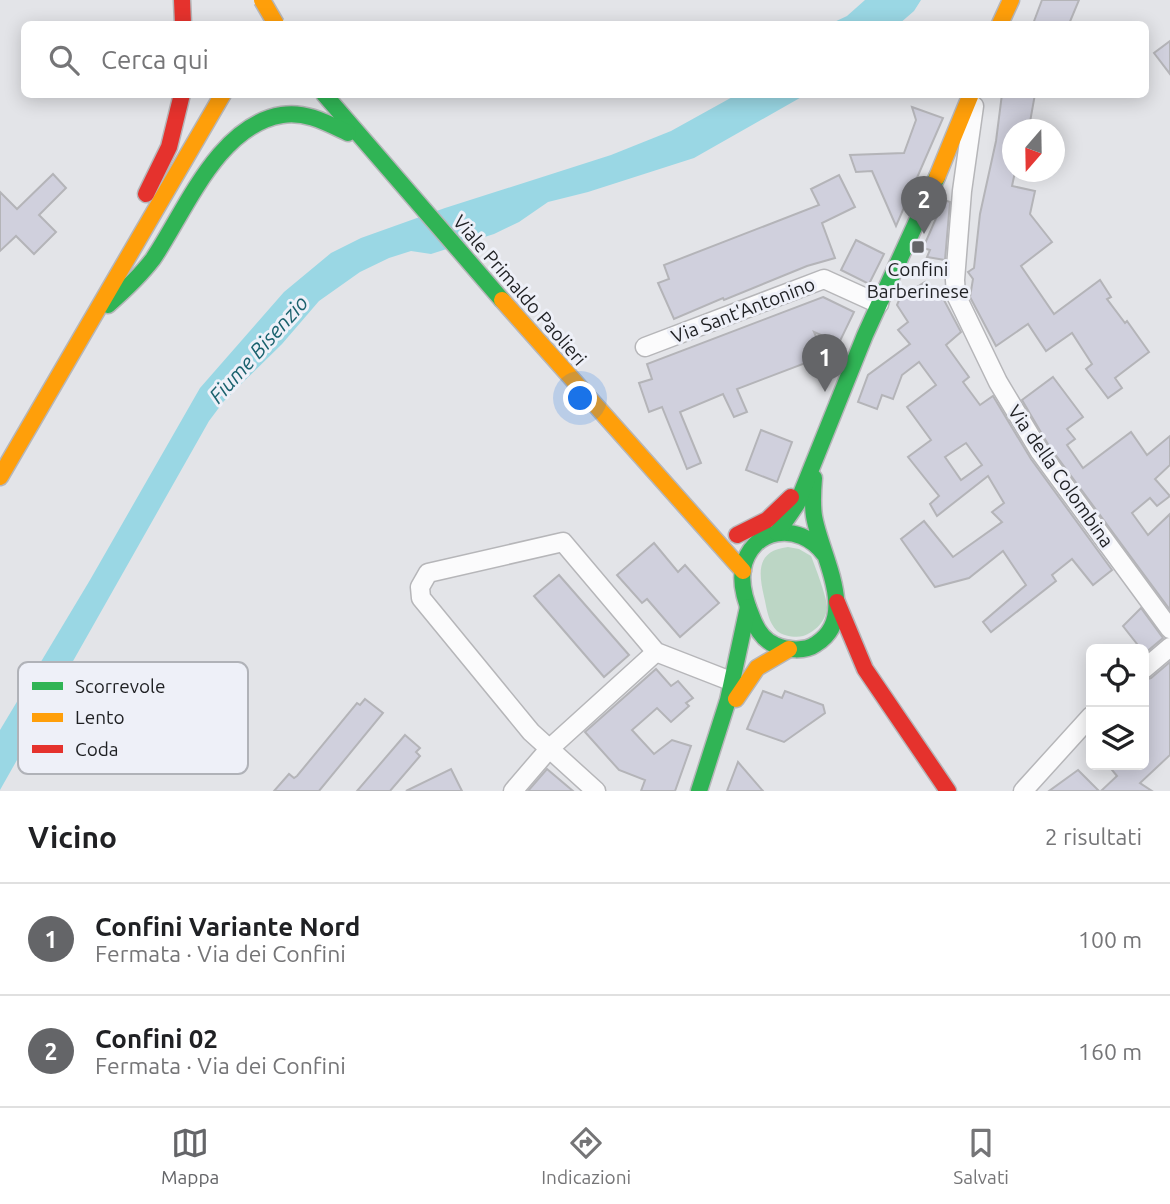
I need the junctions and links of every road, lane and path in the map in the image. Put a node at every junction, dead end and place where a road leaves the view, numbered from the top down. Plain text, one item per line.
1 (182, 0) edge
2 (262, 0) edge
3 (1011, 0) edge
4 (183, 21) edge
5 (274, 21) edge
6 (1001, 21) edge
7 (181, 98) edge
8 (221, 98) edge
9 (327, 98) edge
10 (971, 98) edge
11 (973, 98) edge
12 (364, 144) junction
13 (936, 181) junction
14 (962, 191) junction
15 (879, 304) junction
16 (92, 319) junction
17 (645, 347) dead end
18 (811, 467) junction
19 (0, 477) edge
20 (688, 511) junction
21 (737, 535) junction
22 (772, 535) junction
23 (824, 554) junction
24 (743, 571) junction
25 (837, 602) junction
26 (748, 607) junction
27 (1170, 629) edge
28 (742, 647) junction
29 (811, 647) junction
30 (1170, 647) edge
31 (789, 649) junction
32 (656, 652) junction
33 (1149, 665) edge
34 (865, 669) junction
35 (733, 682) junction
36 (1086, 722) edge
37 (720, 731) junction
38 (549, 749) junction
39 (513, 791) edge
40 (596, 791) edge
41 (699, 791) edge
42 (948, 791) edge
43 (1023, 791) edge

1 - 4 main road
2 - 5 main road, bridge
3 - 6 main road
7 - 16 main road
8 - 16 main road
9 - 12 main road, Viale Primaldo Paolieri
10 - 13 main road
11 - 14 street, Via della Colombina
12 - 16 main road
12 - 20 main road, Viale Primaldo Paolieri
13 - 14 street
13 - 15 main road
14 - 27 street, Via della Colombina
15 - 17 street, Via Sant'Antonino
15 - 18 main road
16 - 19 main road
18 - 21 main road
18 - 22 main road
18 - 23 main road
20 - 21 main road, Viale Primaldo Paolieri
20 - 24 main road, Viale Primaldo Paolieri
20 - 28 main road
21 - 22 main road, Viale Primaldo Paolieri
22 - 23 main road
22 - 24 main road
23 - 25 main road
24 - 26 main road
25 - 29 main road
25 - 34 main road
26 - 28 main road
26 - 31 main road
28 - 35 main road
29 - 31 main road
29 - 34 main road
30 - 33 street
31 - 37 main road
32 - 35 street
32 - 38 street
32 - 38 street
34 - 42 main road
35 - 37 main road
36 - 43 street
37 - 41 main road
38 - 39 street
38 - 40 street

